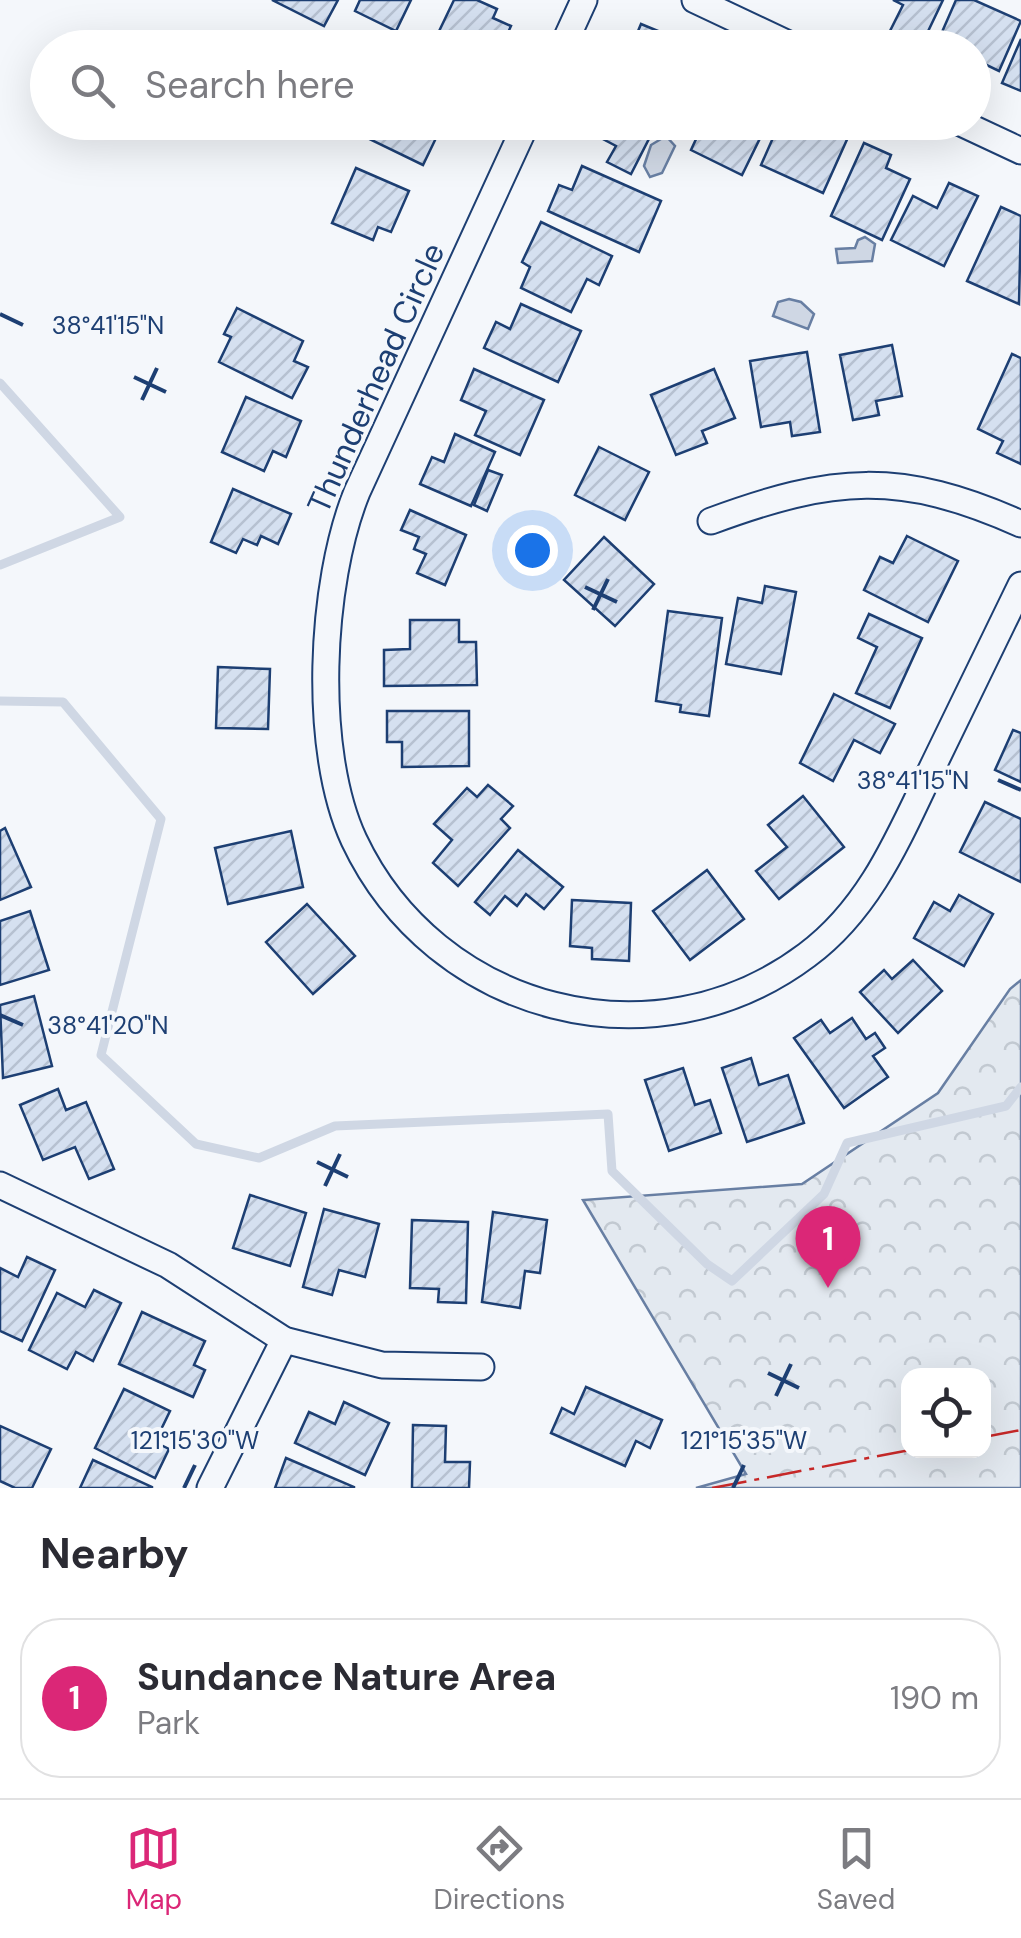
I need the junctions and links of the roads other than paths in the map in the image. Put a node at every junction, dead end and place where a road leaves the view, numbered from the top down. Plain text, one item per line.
1 (584, 0) edge
2 (696, 0) edge
3 (570, 30) edge
4 (760, 30) edge
5 (991, 137) edge
6 (519, 140) edge
7 (1021, 152) edge
8 (711, 521) dead end
9 (1021, 524) edge
10 (1021, 585) edge
11 (0, 1186) edge
12 (284, 1340) junction
13 (481, 1368) dead end
14 (210, 1488) edge

1 - 3 street
2 - 4 street
5 - 7 street
6 - 10 street, Thunderhead Circle
8 - 9 street
11 - 12 street
12 - 13 street
12 - 14 street

